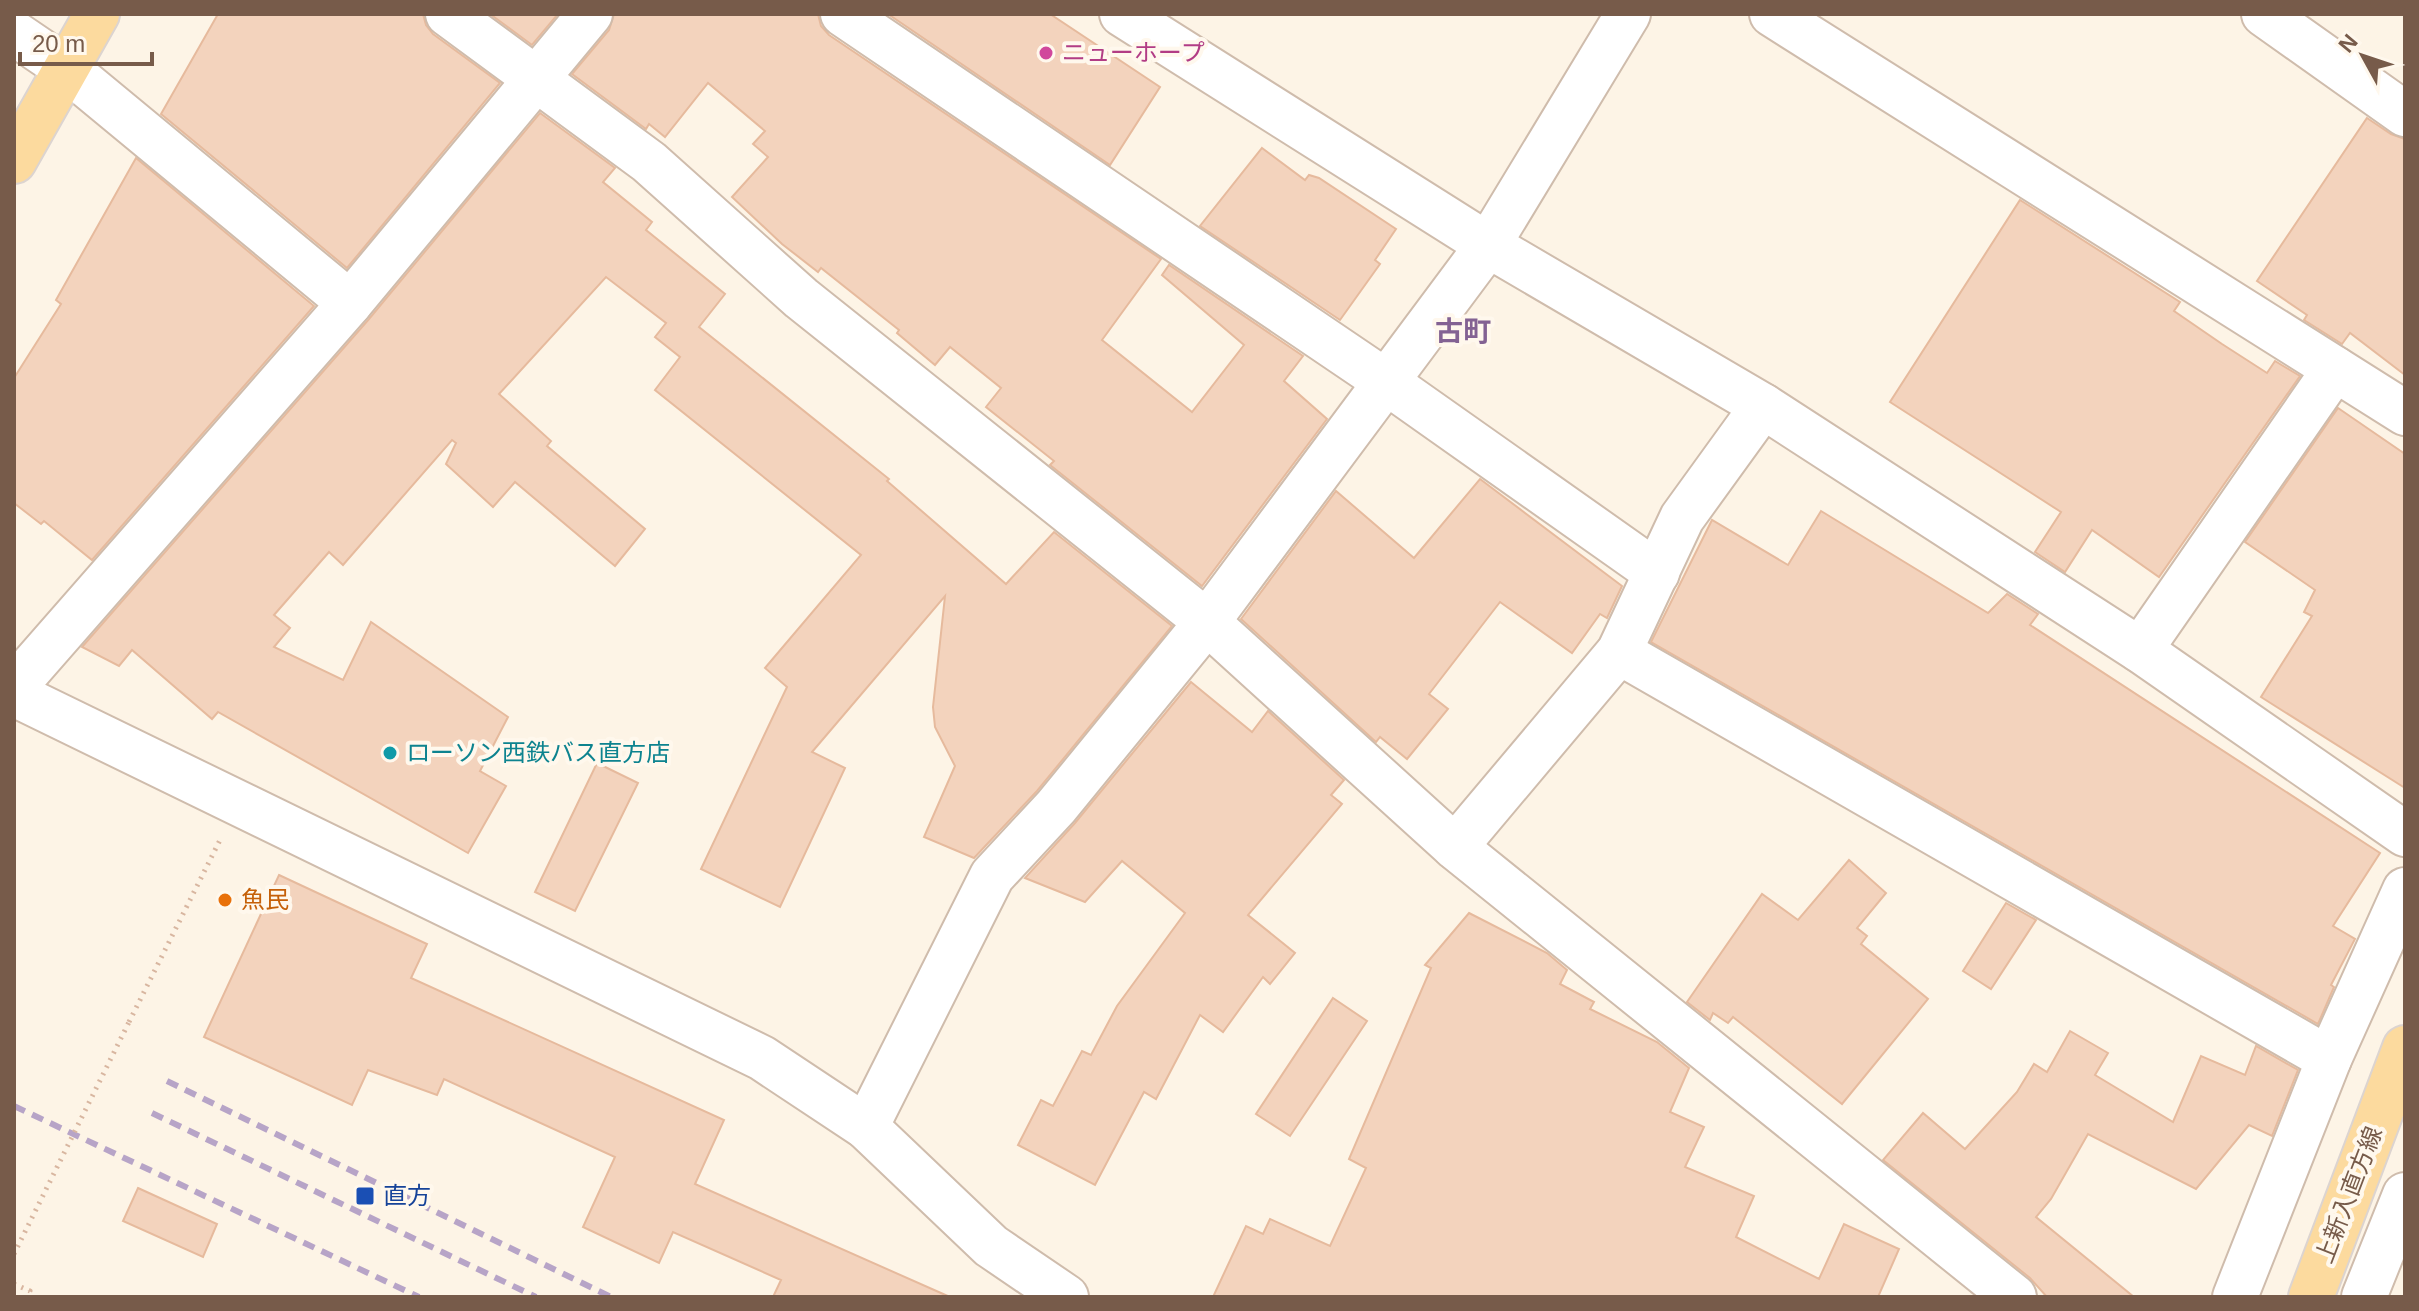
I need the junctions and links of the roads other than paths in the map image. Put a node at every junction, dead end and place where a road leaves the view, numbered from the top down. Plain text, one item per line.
1 (97, 14) edge
2 (448, 14) edge
3 (590, 14) edge
4 (843, 14) edge
5 (1122, 14) edge
6 (1628, 14) edge
7 (1772, 14) edge
8 (2264, 14) edge
9 (14, 33) edge
10 (67, 69) junction
11 (537, 81) junction
12 (2405, 114) edge
13 (14, 161) edge
14 (1488, 245) junction
15 (350, 303) junction
16 (2335, 369) junction
17 (1385, 381) junction
18 (1763, 406) junction
19 (2405, 413) edge
20 (1657, 573) junction
21 (1207, 622) junction
22 (2140, 650) junction
23 (1619, 652) junction
24 (14, 687) edge
25 (14, 694) edge
26 (2405, 834) edge
27 (1455, 847) junction
28 (2405, 890) edge
29 (2405, 1048) edge
30 (2329, 1059) junction
31 (866, 1127) junction
32 (2405, 1195) edge
33 (1066, 1297) edge
34 (2014, 1297) edge
35 (2235, 1297) edge
36 (2311, 1297) edge
37 (2364, 1297) edge

1 - 10 main road
2 - 11 street
3 - 11 street
4 - 17 street
5 - 14 street
6 - 14 street
7 - 16 street
8 - 12 street
9 - 10 street
10 - 13 main road
10 - 15 street
11 - 15 street
11 - 21 street
14 - 17 street
14 - 18 street
15 - 24 street
16 - 19 street
16 - 22 street
17 - 20 street
17 - 21 street
18 - 20 street
18 - 22 street
20 - 23 street
21 - 27 street
21 - 31 street
22 - 26 street
23 - 27 street
23 - 30 street
25 - 31 street
27 - 34 street
28 - 30 street
29 - 36 main road, 上新入直方線
30 - 35 street
31 - 33 street
32 - 37 street

